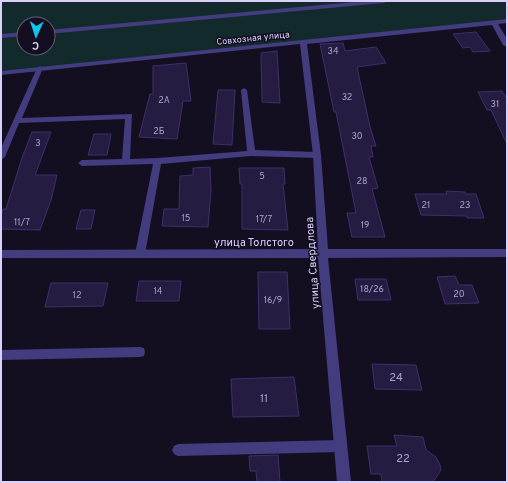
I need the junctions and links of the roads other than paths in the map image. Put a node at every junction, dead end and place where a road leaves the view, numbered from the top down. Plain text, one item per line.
1 (384, 1) edge
2 (507, 21) edge
3 (494, 22) junction
4 (56, 31) edge
5 (16, 35) edge
6 (1, 36) edge
7 (303, 42) junction
8 (507, 45) edge
9 (40, 68) junction
10 (1, 73) edge
11 (244, 90) dead end
12 (17, 121) junction
13 (251, 153) junction
14 (317, 155) junction
15 (1, 157) edge
16 (126, 162) junction
17 (158, 162) junction
18 (82, 163) dead end
19 (1, 254) edge
20 (140, 254) junction
21 (323, 254) junction
22 (507, 254) edge
23 (140, 352) dead end
24 (1, 355) edge
25 (340, 446) junction
26 (178, 450) dead end
27 (344, 482) edge

1 - 4 lane
2 - 3 street, Совхозная улица
3 - 7 street, Совхозная улица
3 - 8 street
5 - 6 lane
7 - 9 street, Совхозная улица
7 - 14 street, улица Свердлова
9 - 10 street, Совхозная улица
9 - 12 lane
11 - 13 lane
12 - 15 lane
12 - 16 lane
13 - 14 lane
13 - 17 lane
14 - 21 street, улица Свердлова
16 - 17 lane
16 - 18 lane
17 - 20 lane
19 - 20 street, улица Толстого
20 - 21 street, улица Толстого
21 - 22 street, улица Толстого
21 - 25 street, улица Свердлова
23 - 24 lane
25 - 26 lane
25 - 27 street, улица Свердлова

